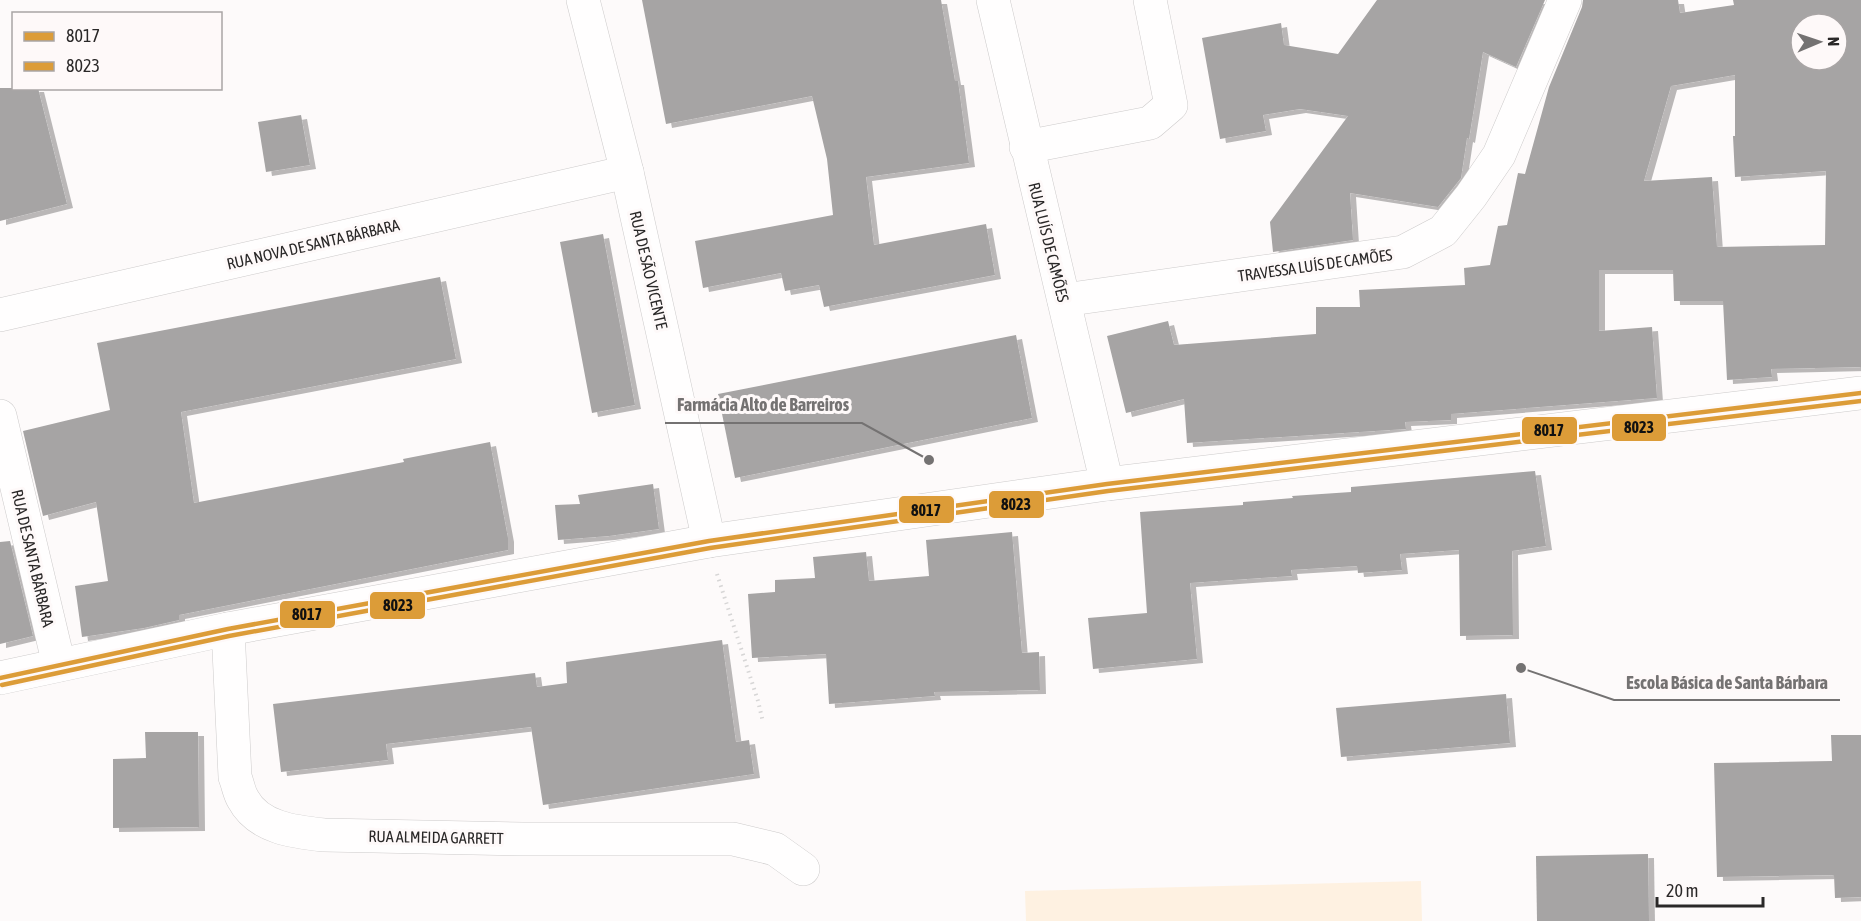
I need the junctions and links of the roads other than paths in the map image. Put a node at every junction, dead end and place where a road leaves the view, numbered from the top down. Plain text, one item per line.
1 (584, 0) edge
2 (993, 0) edge
3 (1150, 0) edge
4 (1565, 0) edge
5 (1026, 147) junction
6 (627, 172) junction
7 (1064, 300) junction
8 (0, 315) edge
9 (1858, 400) edge
10 (0, 416) edge
11 (1107, 484) junction
12 (712, 556) junction
13 (228, 629) junction
14 (58, 666) junction
15 (0, 678) edge
16 (803, 869) dead end

1 - 6 street, RUA DE SÃO VICENTE
2 - 5 street, RUA LUÍS DE CAMÕES
3 - 5 street
4 - 7 street, TRAVESSA LUÍS DE CAMÕES
5 - 7 street, RUA LUÍS DE CAMÕES
6 - 8 street, RUA NOVA DE SANTA BÁRBARA
6 - 12 street, RUA DE SÃO VICENTE
7 - 11 street, RUA LUÍS DE CAMÕES
9 - 11 street
10 - 14 street, RUA DE SANTA BÁRBARA
11 - 12 street
12 - 13 street
13 - 14 street
13 - 16 street, RUA ALMEIDA GARRETT
14 - 15 street

